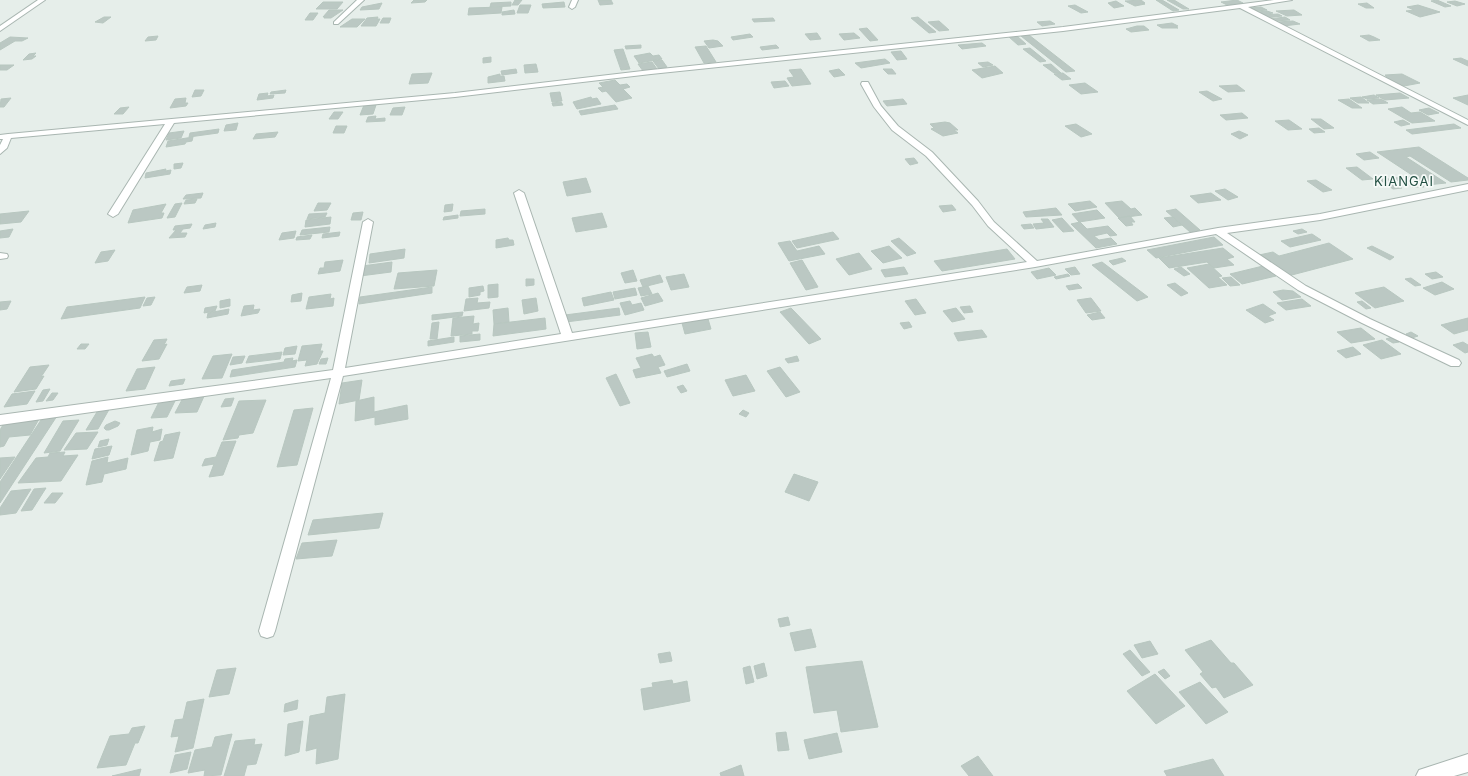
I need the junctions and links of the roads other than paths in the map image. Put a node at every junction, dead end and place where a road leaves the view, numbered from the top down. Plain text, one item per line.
1 (42, 0) edge
2 (361, 0) edge
3 (575, 0) edge
4 (1289, 0) edge
5 (1241, 6) junction
6 (572, 7) dead end
7 (336, 23) dead end
8 (0, 29) edge
9 (865, 84) dead end
10 (172, 120) junction
11 (1468, 123) edge
12 (4, 136) edge
13 (0, 151) edge
14 (1468, 187) edge
15 (519, 193) dead end
16 (113, 214) dead end
17 (368, 222) dead end
18 (1218, 230) junction
19 (1035, 264) junction
20 (567, 336) junction
21 (1456, 363) dead end
22 (338, 373) junction
23 (0, 420) edge
24 (267, 631) dead end
25 (1468, 763) edge
26 (1425, 776) edge

1 - 8 street
2 - 7 street
3 - 6 street
4 - 5 street
5 - 10 street
5 - 11 street
9 - 19 street
10 - 12 street
10 - 16 street
12 - 13 street
14 - 18 street
15 - 20 street
17 - 22 street
18 - 19 street
18 - 21 street
19 - 20 street
20 - 22 street
22 - 23 street
22 - 24 street
25 - 26 street

